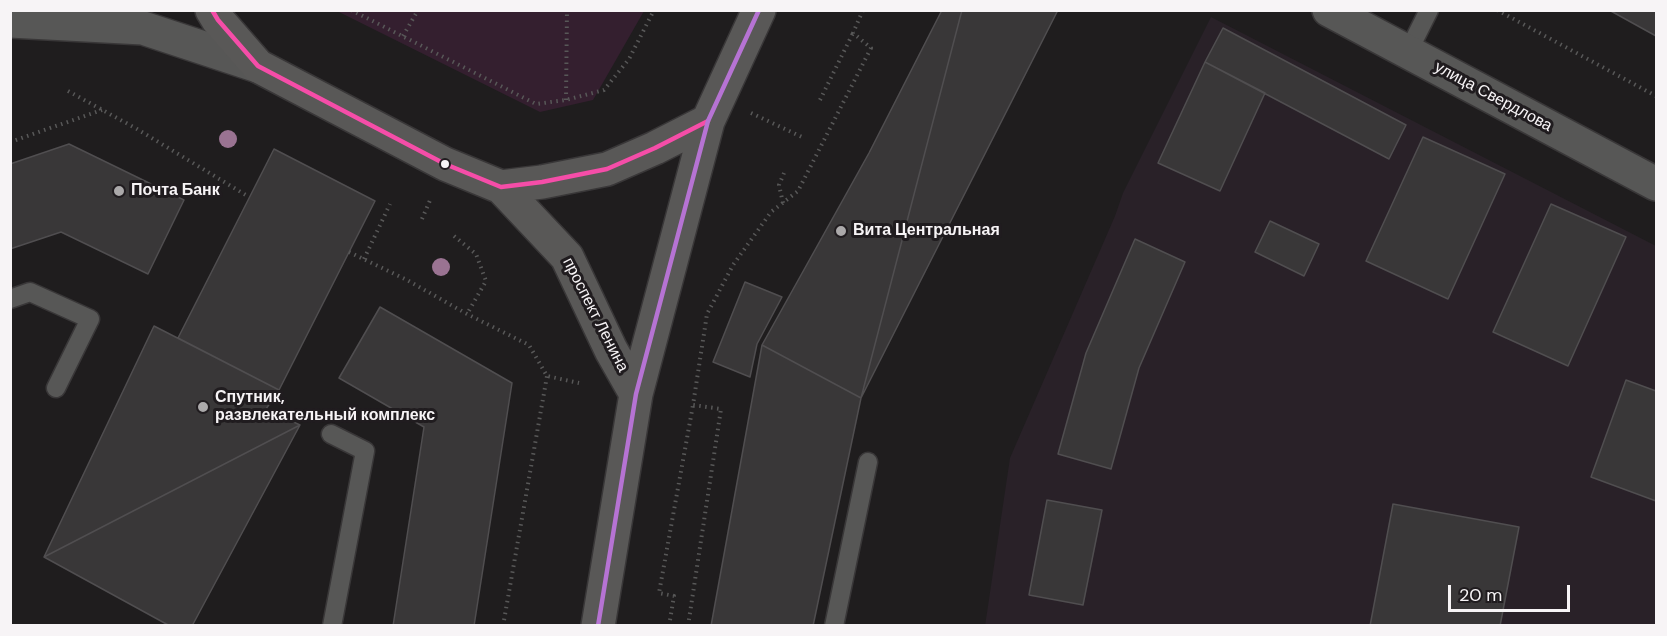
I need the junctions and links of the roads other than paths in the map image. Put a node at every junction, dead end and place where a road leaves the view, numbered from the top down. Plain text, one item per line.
1 (212, 10) edge
2 (759, 10) edge
3 (1329, 10) edge
4 (1429, 10) edge
5 (10, 21) edge
6 (1407, 52) junction
7 (258, 66) junction
8 (713, 109) junction
9 (1656, 184) edge
10 (501, 187) junction
11 (10, 299) edge
12 (56, 388) dead end
13 (636, 394) junction
14 (331, 434) dead end
15 (868, 462) dead end
16 (332, 626) edge
17 (598, 626) edge
18 (834, 626) edge

1 - 7 main road
2 - 8 main road, проспект Ленина
3 - 6 street, улица Свердлова
4 - 6 lane
5 - 7 street
6 - 9 street, улица Свердлова
7 - 10 main road
8 - 10 main road
8 - 13 main road, проспект Ленина
10 - 13 main road, проспект Ленина
11 - 12 lane
13 - 17 main road, проспект Ленина
14 - 16 lane
15 - 18 lane

